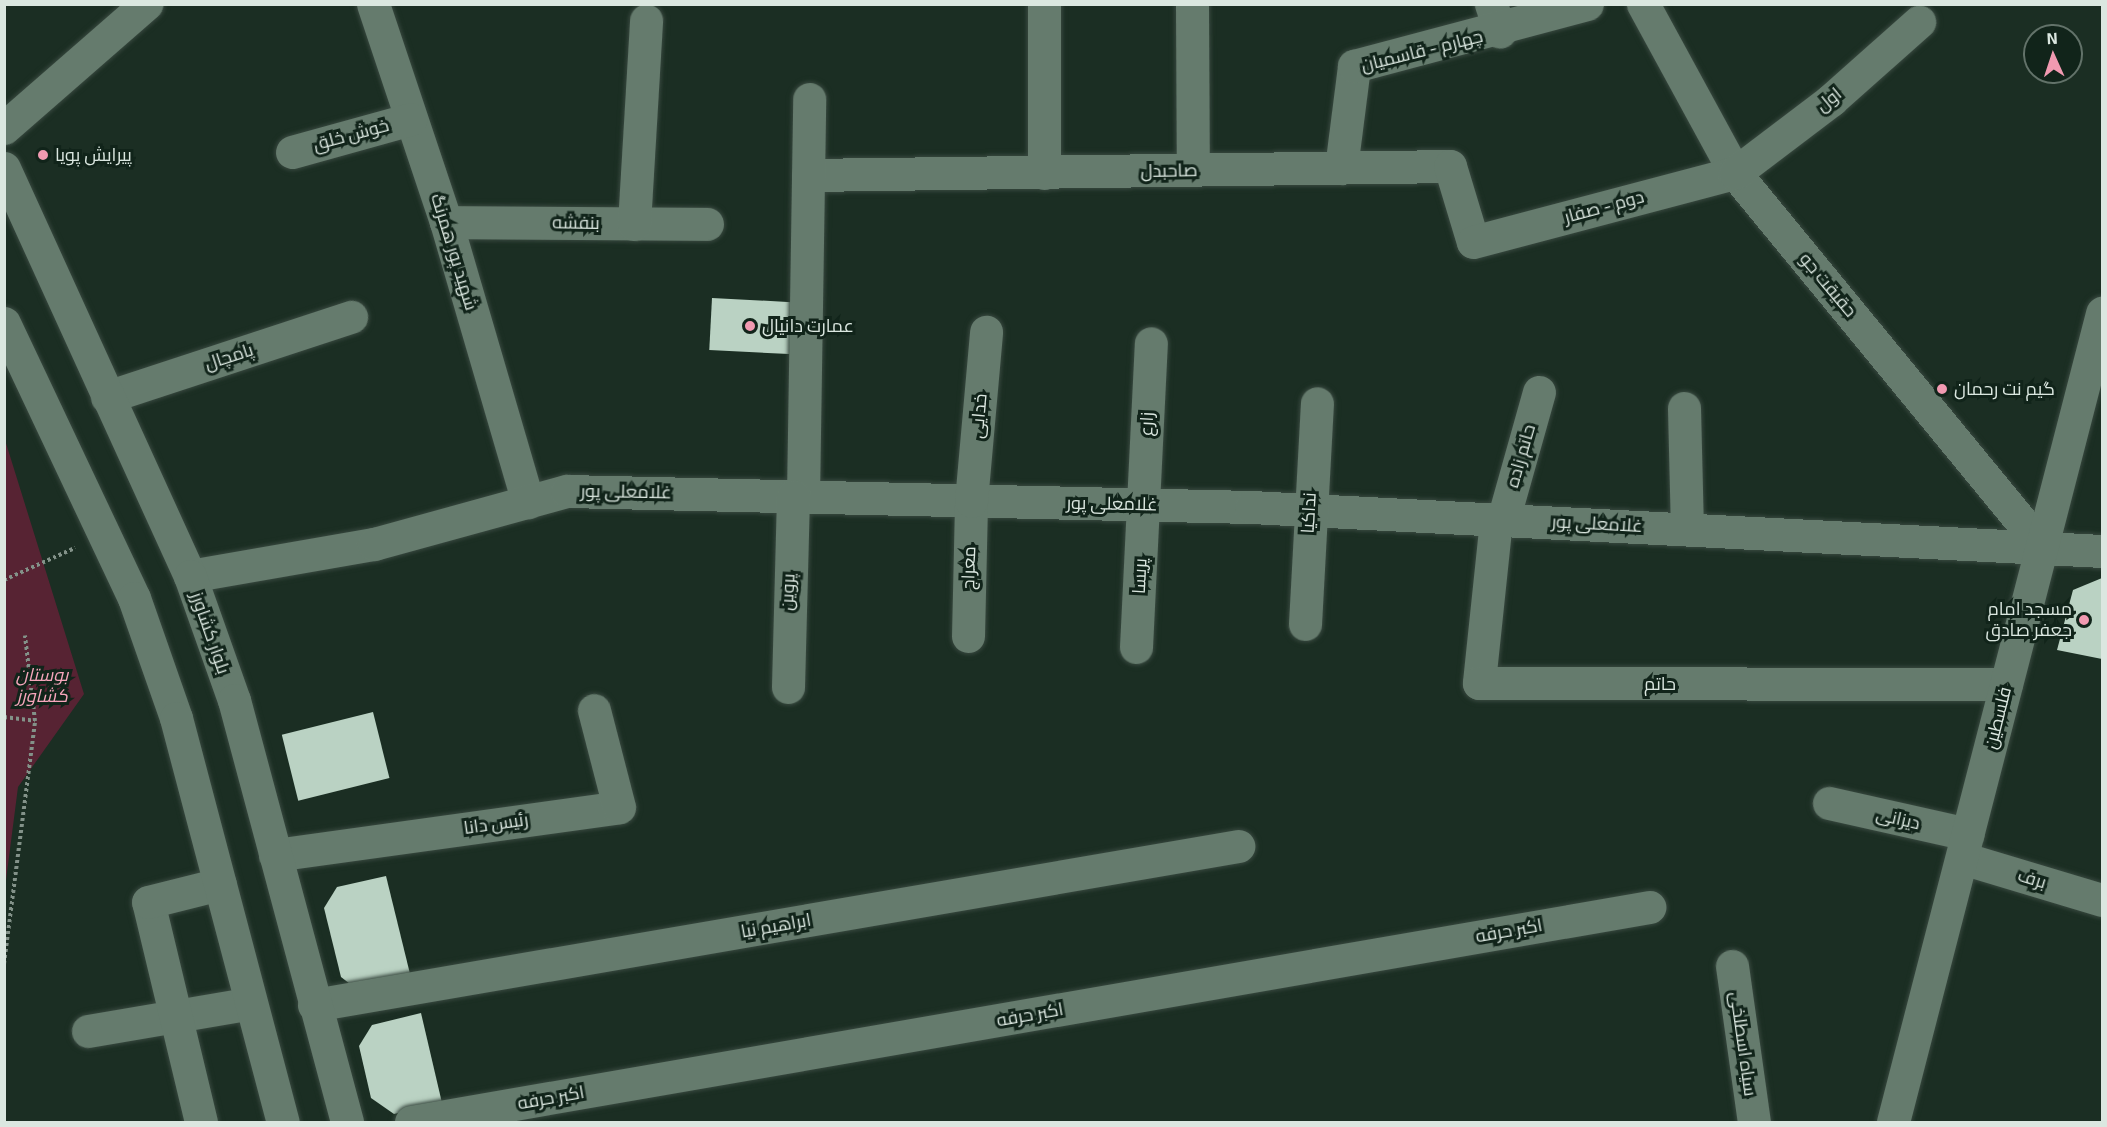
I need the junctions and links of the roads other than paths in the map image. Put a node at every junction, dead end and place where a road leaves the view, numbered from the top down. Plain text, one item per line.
1 (146, 4) edge
2 (373, 4) edge
3 (1044, 4) edge
4 (1192, 4) edge
5 (1587, 4) edge
6 (1643, 4) edge
7 (1495, 18) edge
8 (646, 20) dead end
9 (1919, 22) dead end
10 (809, 99) dead end
11 (411, 119) junction
12 (4, 128) edge
13 (292, 152) dead end
14 (4, 168) edge
15 (1341, 168) junction
16 (1193, 170) junction
17 (1044, 173) junction
18 (1735, 173) junction
19 (808, 175) junction
20 (446, 222) junction
21 (634, 224) junction
22 (707, 224) dead end
23 (1473, 242) joint
24 (2103, 314) edge
25 (351, 317) dead end
26 (4, 323) edge
27 (986, 332) dead end
28 (1151, 343) dead end
29 (1539, 392) dead end
30 (107, 397) junction
31 (1317, 403) dead end
32 (1684, 408) dead end
33 (798, 496) junction
34 (971, 501) junction
35 (528, 502) junction
36 (1143, 505) junction
37 (1308, 510) junction
38 (1499, 520) junction
39 (1687, 529) junction
40 (2042, 547) junction
41 (2103, 551) edge
42 (190, 576) junction
43 (1305, 624) dead end
44 (968, 636) dead end
45 (1136, 647) dead end
46 (2006, 684) junction
47 (788, 687) dead end
48 (594, 710) dead end
49 (1829, 804) dead end
50 (1238, 846) dead end
51 (1965, 846) junction
52 (275, 855) junction
53 (220, 884) junction
54 (2103, 900) edge
55 (1649, 907) dead end
56 (1732, 966) dead end
57 (251, 1003) junction
58 (314, 1005) junction
59 (176, 1014) junction
60 (88, 1031) dead end
61 (201, 1122) edge
62 (283, 1122) edge
63 (347, 1122) edge
64 (411, 1122) edge
65 (1754, 1122) edge
66 (1893, 1122) edge

1 - 12 street
2 - 11 street, شهید پور همرنگ
3 - 17 street
4 - 16 street
5 - 7 street, چهارم - قاسمیان
6 - 18 street, حقیقت جو
7 - 15 street, چهارم - قاسمیان
8 - 21 street
9 - 18 street, اول
10 - 19 street
11 - 13 street, خوش خلق
11 - 20 street, شهید پور همرنگ
14 - 30 street, بلوار کشاورز
15 - 16 street, صاحبدل
15 - 23 street, صاحبدل
16 - 17 street, صاحبدل
17 - 19 street, صاحبدل
18 - 23 street, دوم - صفار
18 - 40 street, حقیقت جو
19 - 33 street
20 - 21 street, بنفشه
20 - 35 street, شهید پور همرنگ
21 - 22 street, بنفشه
24 - 40 street, فلسطین
25 - 30 street, پامچال
26 - 53 street
27 - 34 street, خدایی
28 - 36 street, زارع
29 - 38 street, حاتم زاده
30 - 42 street, بلوار کشاورز
31 - 37 street, نداکیا
32 - 39 street
33 - 34 street, غلامعلی پور
33 - 35 street, غلامعلی پور
33 - 47 street, پروین
34 - 36 street, غلامعلی پور
34 - 44 street, معراج
35 - 42 street, غلامعلی پور
36 - 37 street, غلامعلی پور
36 - 45 street, پریسا
37 - 38 street, غلامعلی پور
37 - 43 street, نداکیا
38 - 39 street, غلامعلی پور
38 - 46 street, حاتم
39 - 40 street, غلامعلی پور
40 - 41 street, غلامعلی پور
40 - 46 street, فلسطین
42 - 52 street, بلوار کشاورز
46 - 51 street, فلسطین
48 - 52 street, رئیس دانا
49 - 51 street, دیزانی
50 - 58 street, ابراهیم نیا
51 - 54 street, برف
51 - 66 street, فلسطین
52 - 58 street, بلوار کشاورز
53 - 57 street
53 - 59 street
55 - 64 street, اکبر حرفه
56 - 65 street, سیاه اسطلخی
57 - 59 street
57 - 62 street
58 - 63 street, بلوار کشاورز
59 - 60 street
59 - 61 street

